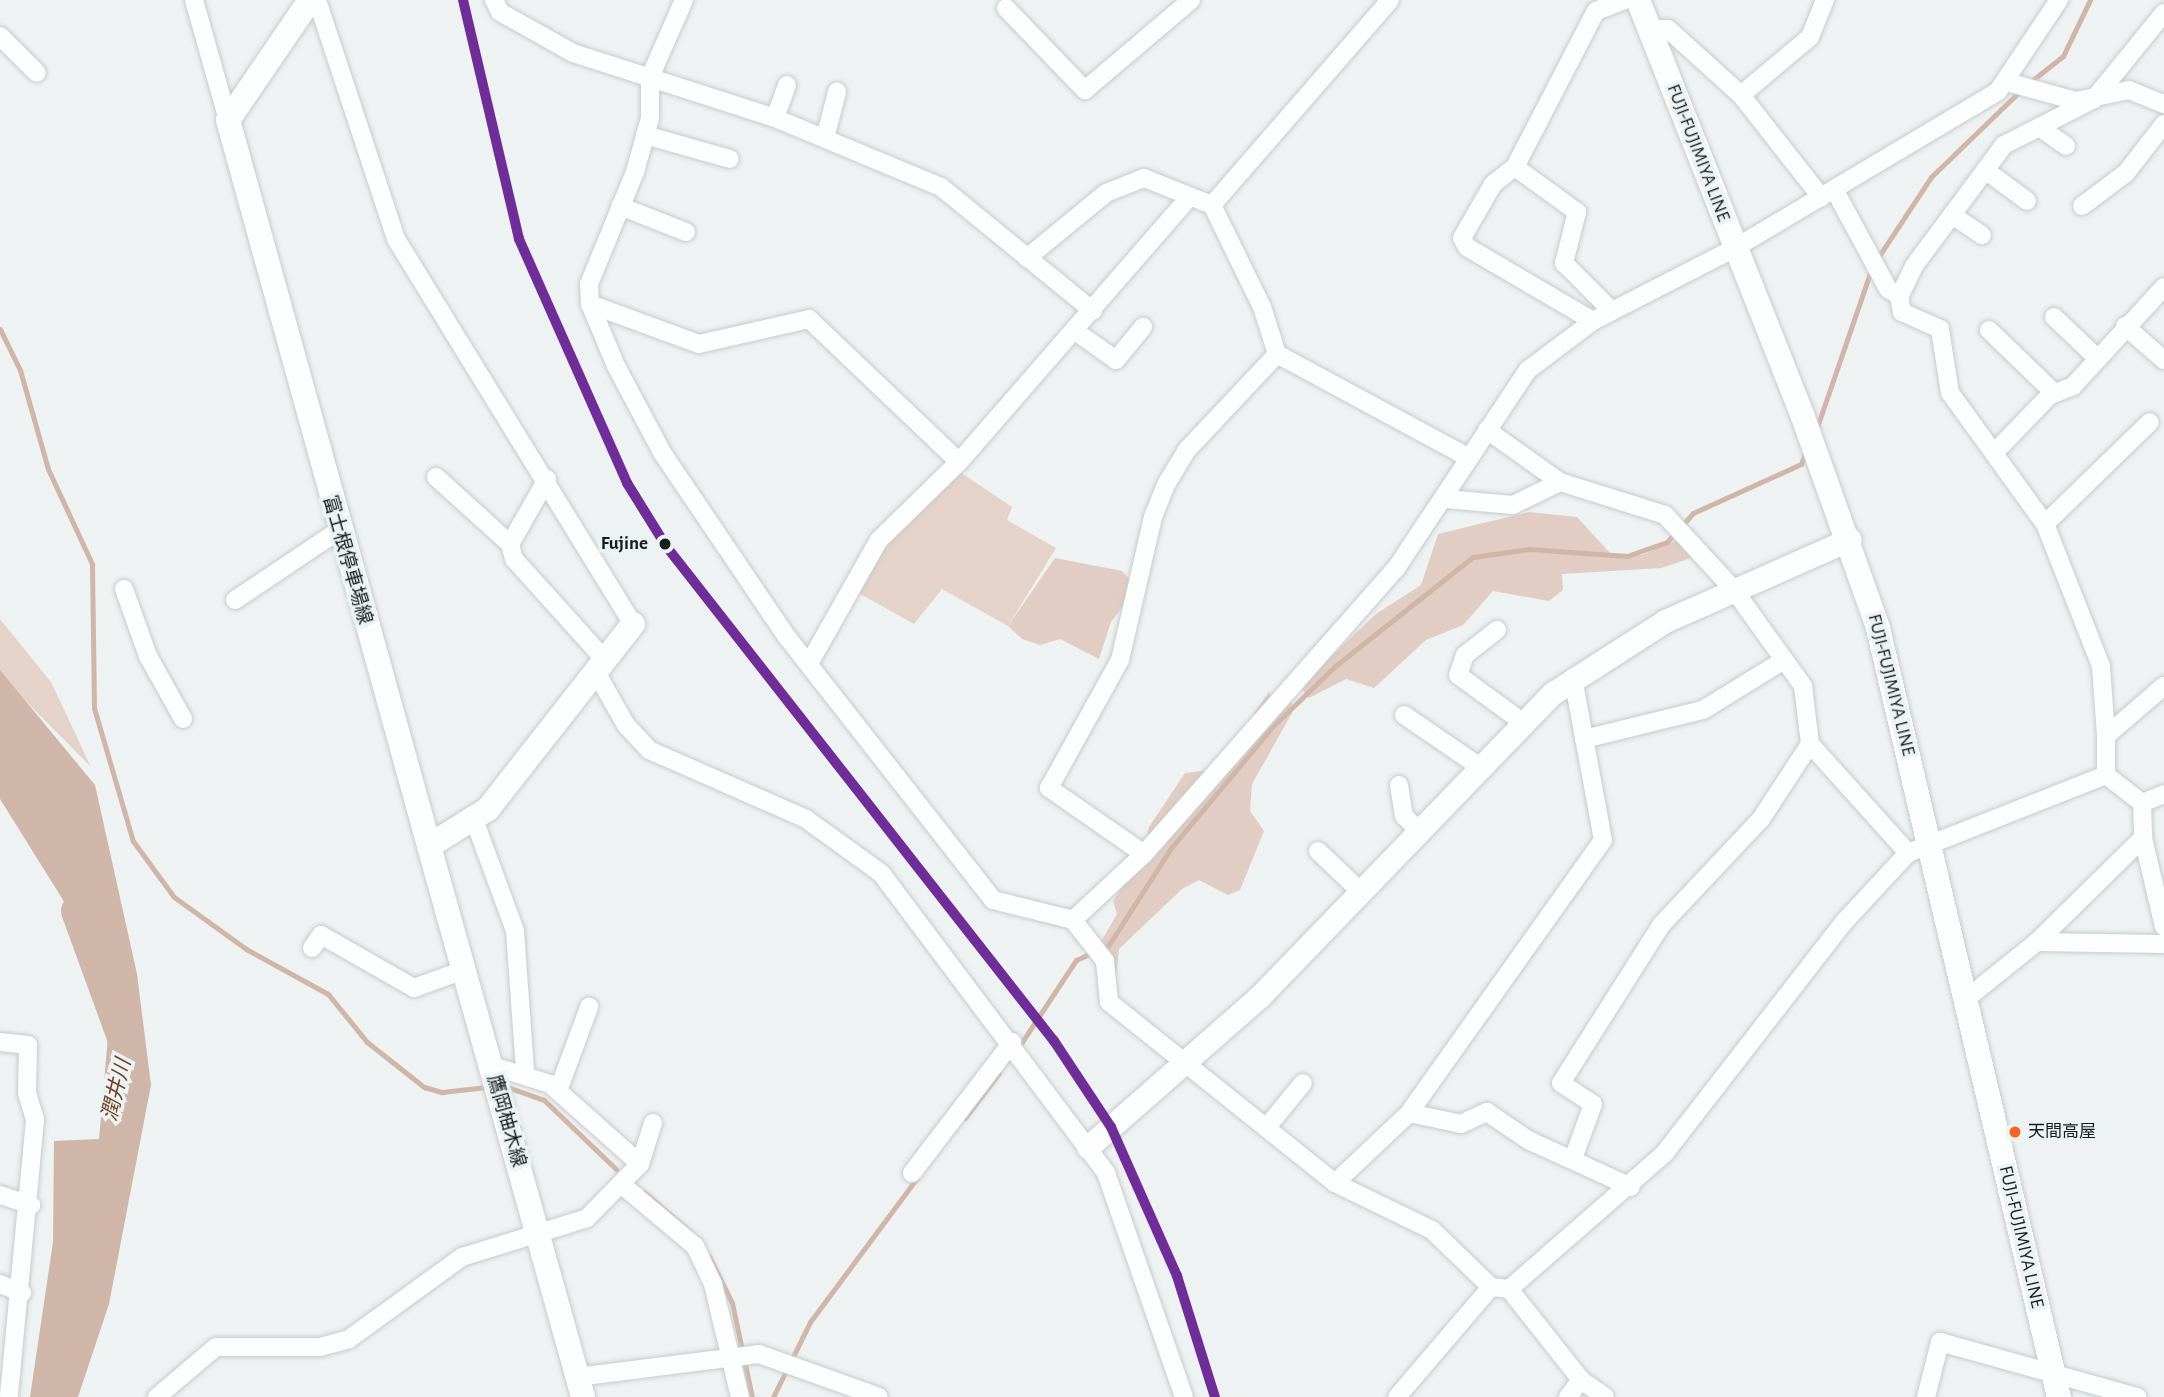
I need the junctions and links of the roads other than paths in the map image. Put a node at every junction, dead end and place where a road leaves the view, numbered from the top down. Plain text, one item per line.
1 (194, 0) edge
2 (310, 0) edge
3 (317, 0) edge
4 (494, 0) edge
5 (684, 0) edge
6 (1191, 0) edge
7 (1390, 0) edge
8 (1625, 0) edge
9 (1638, 0) edge
10 (1825, 0) edge
11 (2059, 0) edge
12 (1006, 8) dead end
13 (2164, 13) edge
14 (1650, 29) junction
15 (0, 36) edge
16 (37, 73) dead end
17 (650, 77) junction
18 (2013, 84) junction
19 (787, 85) dead end
20 (837, 92) dead end
21 (1741, 95) junction
22 (2094, 99) junction
23 (2164, 104) edge
24 (775, 118) junction
25 (228, 120) junction
26 (2164, 124) edge
27 (2039, 127) junction
28 (645, 135) junction
29 (825, 138) junction
30 (2066, 146) dead end
31 (730, 159) dead end
32 (1515, 167) junction
33 (1985, 170) junction
34 (1828, 193) junction
35 (1189, 197) junction
36 (2027, 201) dead end
37 (1212, 205) junction
38 (620, 206) junction
39 (2082, 206) dead end
40 (1952, 215) junction
41 (687, 232) dead end
42 (1982, 235) dead end
43 (1735, 248) junction
44 (1027, 258) junction
45 (2164, 287) edge
46 (1900, 296) junction
47 (590, 304) junction
48 (1093, 311) junction
49 (1612, 311) junction
50 (2054, 317) dead end
51 (1593, 321) junction
52 (2125, 326) junction
53 (1143, 327) dead end
54 (1989, 330) dead end
55 (1075, 331) junction
56 (1277, 354) junction
57 (2096, 358) junction
58 (2164, 360) edge
59 (2054, 393) junction
60 (2150, 422) dead end
61 (1487, 430) junction
62 (1994, 453) junction
63 (1466, 456) junction
64 (959, 462) junction
65 (436, 477) dead end
66 (547, 479) junction
67 (1560, 482) junction
68 (1446, 499) junction
69 (2045, 524) junction
70 (338, 531) junction
71 (1850, 540) junction
72 (510, 544) junction
73 (124, 589) dead end
74 (1734, 590) junction
75 (235, 600) dead end
76 (634, 624) joint
77 (1497, 630) dead end
78 (811, 660) junction
79 (1784, 660) junction
80 (601, 666) junction
81 (1573, 678) junction
82 (2164, 686) edge
83 (1404, 715) dead end
84 (184, 719) dead end
85 (1525, 723) junction
86 (2106, 736) junction
87 (1584, 738) junction
88 (1810, 744) junction
89 (1483, 769) junction
90 (2106, 775) junction
91 (1399, 785) dead end
92 (2164, 794) edge
93 (2142, 803) junction
94 (475, 822) junction
95 (1421, 833) junction
96 (2143, 838) junction
97 (429, 846) junction
98 (1918, 850) junction
99 (1318, 851) dead end
100 (1144, 854) junction
101 (1362, 892) junction
102 (1073, 920) junction
103 (2164, 927) edge
104 (2037, 942) junction
105 (2164, 944) edge
106 (312, 948) dead end
107 (464, 970) junction
108 (1966, 999) junction
109 (589, 1007) dead end
110 (0, 1042) edge
111 (1012, 1042) junction
112 (1182, 1062) junction
113 (525, 1072) junction
114 (493, 1075) junction
115 (1303, 1083) dead end
116 (558, 1091) junction
117 (1409, 1113) junction
118 (653, 1123) dead end
119 (1266, 1128) junction
120 (1088, 1147) junction
121 (1574, 1156) junction
122 (640, 1164) junction
123 (912, 1173) dead end
124 (1335, 1183) junction
125 (621, 1184) junction
126 (1631, 1187) junction
127 (0, 1195) edge
128 (30, 1205) junction
129 (535, 1231) junction
130 (0, 1284) edge
131 (1500, 1288) junction
132 (22, 1293) junction
133 (732, 1357) junction
134 (2053, 1371) junction
135 (1581, 1380) junction
136 (580, 1387) edge
137 (869, 1395) edge
138 (9, 1397) edge
139 (157, 1397) edge
140 (740, 1397) edge
141 (1184, 1397) edge
142 (1397, 1397) edge
143 (1568, 1397) edge
144 (1605, 1397) edge
145 (1926, 1397) edge
146 (2059, 1397) edge
147 (2137, 1397) edge

1 - 25 street
2 - 25 main road
3 - 66 street
4 - 17 street
5 - 17 street
6 - 12 street
7 - 37 street
8 - 32 street
9 - 14 main road, FUJI-FUJIMIYA LINE
10 - 21 street
11 - 18 street
13 - 22 street
14 - 21 street
14 - 43 main road, FUJI-FUJIMIYA LINE
15 - 16 street
17 - 24 street
17 - 28 street
18 - 22 street
18 - 34 street
19 - 24 street
20 - 29 street
21 - 34 street
22 - 23 street
22 - 27 street
24 - 29 street
25 - 70 main road, 富士根停車場線
26 - 39 street
27 - 30 street
27 - 33 street
28 - 31 street
28 - 38 street
29 - 44 street
32 - 49 street
32 - 51 street
33 - 36 street
33 - 40 street
34 - 43 street
34 - 46 street
35 - 37 street
35 - 44 street
35 - 48 street
37 - 56 street
38 - 41 street
38 - 47 street
40 - 42 street
40 - 46 street
43 - 49 street
43 - 71 main road, FUJI-FUJIMIYA LINE
44 - 48 street
45 - 52 street
46 - 62 street
47 - 64 street
47 - 78 street
48 - 55 street
49 - 51 street
50 - 57 street
51 - 61 street
52 - 57 street
52 - 58 street
53 - 55 street
54 - 59 street
55 - 64 street
56 - 63 street
56 - 100 street
57 - 59 street
59 - 62 street
60 - 69 street
61 - 63 street
61 - 67 street
62 - 69 street
63 - 68 street
64 - 78 street
65 - 72 street
66 - 72 street
66 - 76 street
67 - 68 street
67 - 74 street
68 - 100 street
69 - 86 street
70 - 75 street
70 - 97 main road, 富士根停車場線
71 - 74 street
71 - 98 main road, FUJI-FUJIMIYA LINE
72 - 80 street
73 - 84 street
74 - 79 street
74 - 81 street
76 - 80 main road
77 - 85 street
78 - 102 street
79 - 87 street
79 - 88 street
80 - 94 main road
80 - 111 street
81 - 85 street
81 - 87 street
82 - 86 street
83 - 89 street
85 - 89 street
86 - 90 street
87 - 117 street
88 - 98 street
88 - 121 street
89 - 95 street
90 - 93 street
90 - 98 street
91 - 95 street
92 - 93 street
93 - 96 street
94 - 97 main road
94 - 113 street
95 - 101 street
96 - 103 street
96 - 104 street
97 - 107 main road, 鷹岡柚木線
98 - 108 main road, FUJI-FUJIMIYA LINE
98 - 126 street
99 - 101 street
100 - 102 street
101 - 112 street
102 - 112 street
104 - 105 street
104 - 108 street
106 - 107 street
107 - 114 main road, 鷹岡柚木線
108 - 134 main road, FUJI-FUJIMIYA LINE
109 - 116 street
110 - 128 street
111 - 120 street
111 - 123 street
112 - 119 street
112 - 120 street
113 - 114 street
113 - 116 street
114 - 129 main road, 鷹岡柚木線
115 - 119 street
116 - 122 street
117 - 121 street
117 - 124 street
118 - 122 street
119 - 124 street
120 - 141 street
121 - 126 street
122 - 125 street
124 - 131 street
125 - 129 street
125 - 133 street
126 - 131 street
127 - 128 street
128 - 132 street
129 - 136 main road, 鷹岡柚木線
129 - 139 street
130 - 132 street
131 - 135 street
131 - 142 street
132 - 138 street
133 - 136 street
133 - 137 street
133 - 140 street
134 - 145 street
134 - 146 main road, FUJI-FUJIMIYA LINE
134 - 147 street
135 - 143 street
135 - 144 street

